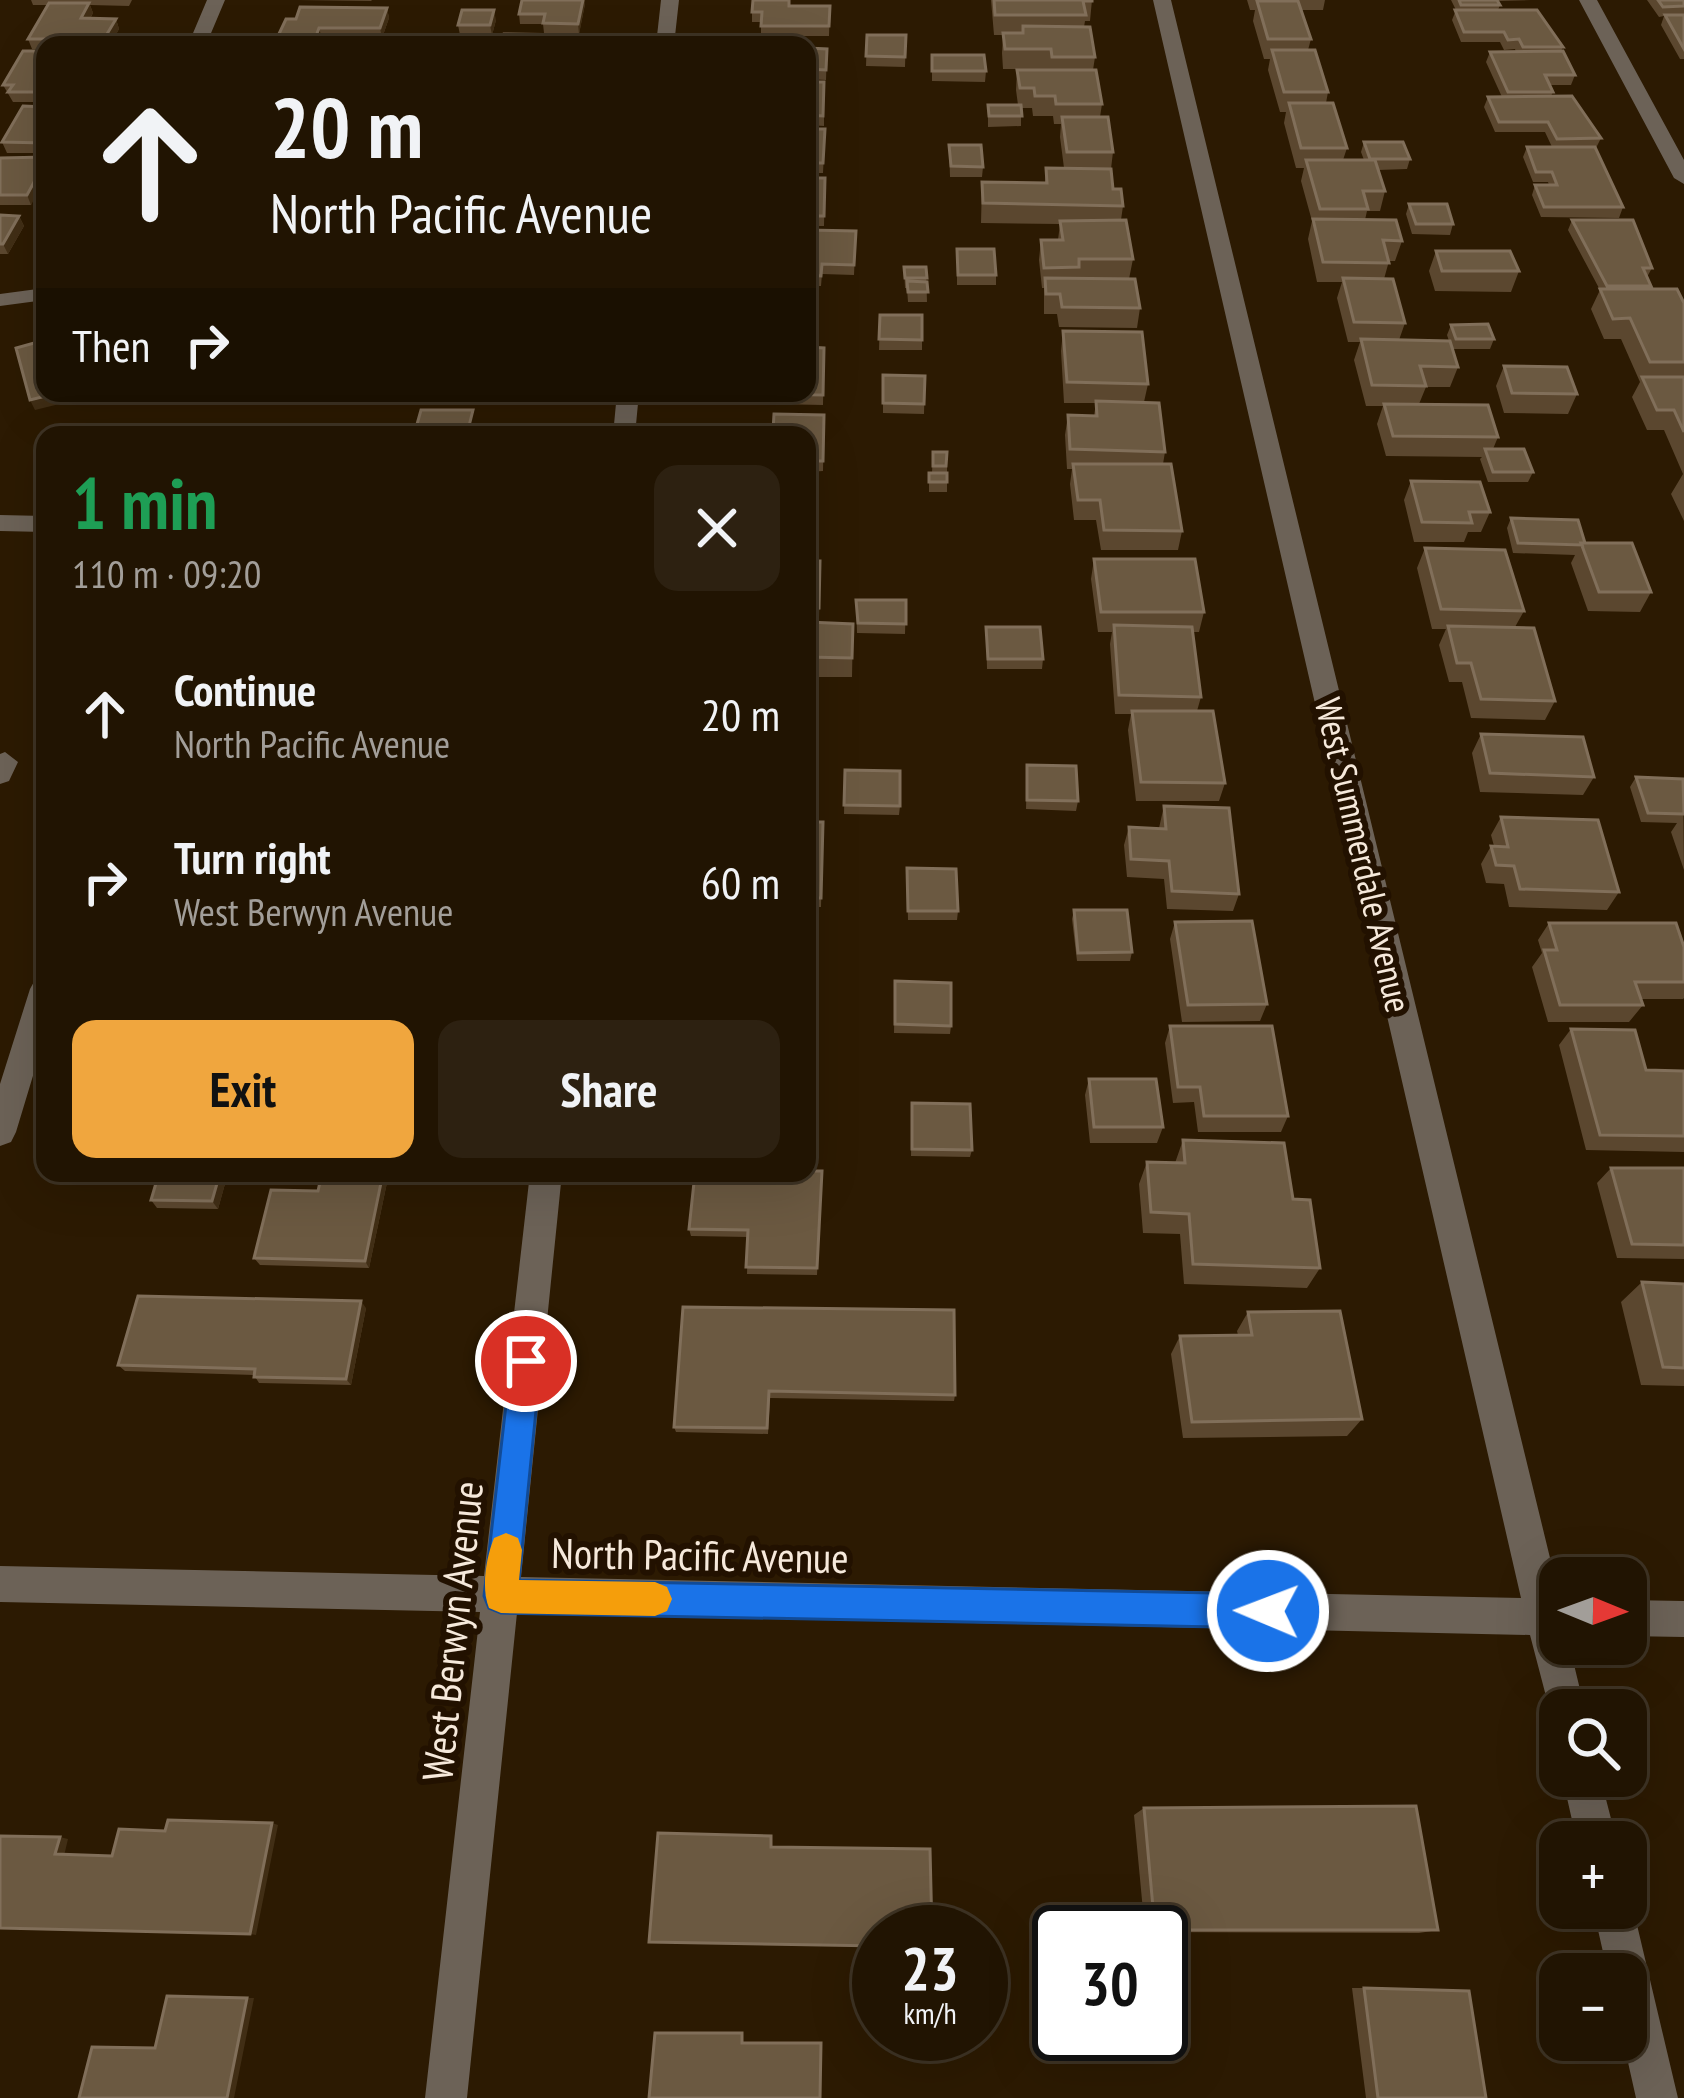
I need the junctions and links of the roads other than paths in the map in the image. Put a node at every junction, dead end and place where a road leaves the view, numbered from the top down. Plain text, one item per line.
1 (216, 0) edge
2 (670, 0) edge
3 (1162, 0) edge
4 (1588, 0) edge
5 (201, 36) edge
6 (666, 36) edge
7 (1684, 178) edge
8 (36, 295) edge
9 (0, 300) edge
10 (0, 523) edge
11 (36, 524) edge
12 (36, 1013) edge
13 (6, 1095) edge
14 (0, 1132) edge
15 (545, 1182) edge
16 (1539, 1563) edge
17 (0, 1584) edge
18 (501, 1596) junction
19 (1539, 1617) edge
20 (1647, 1618) edge
21 (1684, 1619) edge
22 (1617, 1929) edge
23 (446, 2098) edge
24 (1658, 2098) edge

1 - 5 street
2 - 6 street
3 - 16 street, West Summerdale Avenue
4 - 7 street
8 - 9 street
10 - 11 street
12 - 13 street
13 - 14 street
15 - 18 street, West Berwyn Avenue
17 - 18 street, North Pacific Avenue
18 - 19 street, North Pacific Avenue
18 - 23 street, West Berwyn Avenue
20 - 21 street
22 - 24 street

